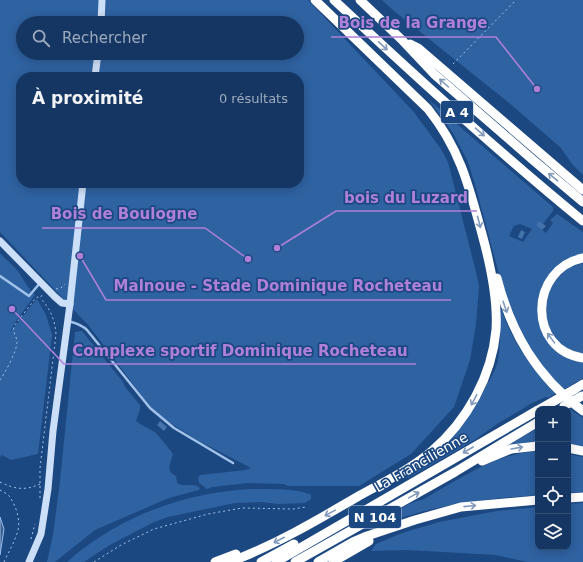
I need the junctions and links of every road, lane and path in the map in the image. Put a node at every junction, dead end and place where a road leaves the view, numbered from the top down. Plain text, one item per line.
1 (102, 0) edge
2 (315, 0) edge
3 (334, 0) edge
4 (360, 0) edge
5 (516, 0) edge
6 (101, 16) edge
7 (401, 39) junction
8 (97, 60) edge
9 (453, 64) dead end
10 (96, 72) edge
11 (543, 156) junction
12 (583, 183) edge
13 (82, 188) edge
14 (583, 190) edge
15 (583, 202) edge
16 (583, 221) edge
17 (0, 241) edge
18 (488, 257) junction
19 (583, 258) edge
20 (0, 276) edge
21 (40, 283) junction
22 (70, 304) junction
23 (67, 321) junction
24 (583, 358) edge
25 (0, 380) edge
26 (579, 386) edge
27 (583, 396) edge
28 (546, 406) edge
29 (566, 406) edge
30 (583, 411) edge
31 (535, 412) edge
32 (535, 424) edge
33 (535, 446) edge
34 (571, 448) edge
35 (583, 450) edge
36 (234, 463) dead end
37 (455, 472) junction
38 (0, 482) edge
39 (40, 484) junction
40 (0, 490) edge
41 (583, 497) edge
42 (571, 498) edge
43 (39, 499) dead end
44 (535, 500) edge
45 (306, 507) dead end
46 (36, 519) dead end
47 (379, 532) junction
48 (320, 536) junction
49 (30, 543) dead end
50 (247, 555) junction
51 (4, 562) edge
52 (29, 562) edge
53 (94, 562) edge
54 (215, 562) edge
55 (230, 562) edge
56 (261, 562) edge
57 (276, 562) edge
58 (295, 562) edge
59 (318, 562) edge
60 (333, 562) edge

1 - 6 main road
2 -> 18 highway
3 -> 16 highway, A 4
4 - 7 highway, A 4
5 - 9 path
7 - 11 highway
15 -> 7 highway, A 4
8 - 10 main road
11 - 12 highway
11 - 14 highway
13 - 22 main road
17 - 21 main road
18 -> 30 highway
18 -> 50 highway
24 -> 19 highway
20 - 21 lane
21 - 22 main road
22 - 23 main road
23 - 36 lane
23 - 52 main road
25 - 39 path
26 - 28 highway, La Francilienne / N 104, bridge
27 - 29 highway, bridge
31 -> 48 highway, La Francilienne / N 104
32 - 37 highway
37 -> 33 highway
34 - 35 highway
58 -> 37 highway, La Francilienne / N 104
38 - 39 path
39 - 43 path
40 - 51 path
41 - 42 highway
47 -> 44 highway
45 - 53 path
46 - 49 path
47 - 59 highway
47 - 60 highway
48 - 56 highway
48 - 57 highway, La Francilienne / N 104
50 - 54 highway
50 - 55 highway

